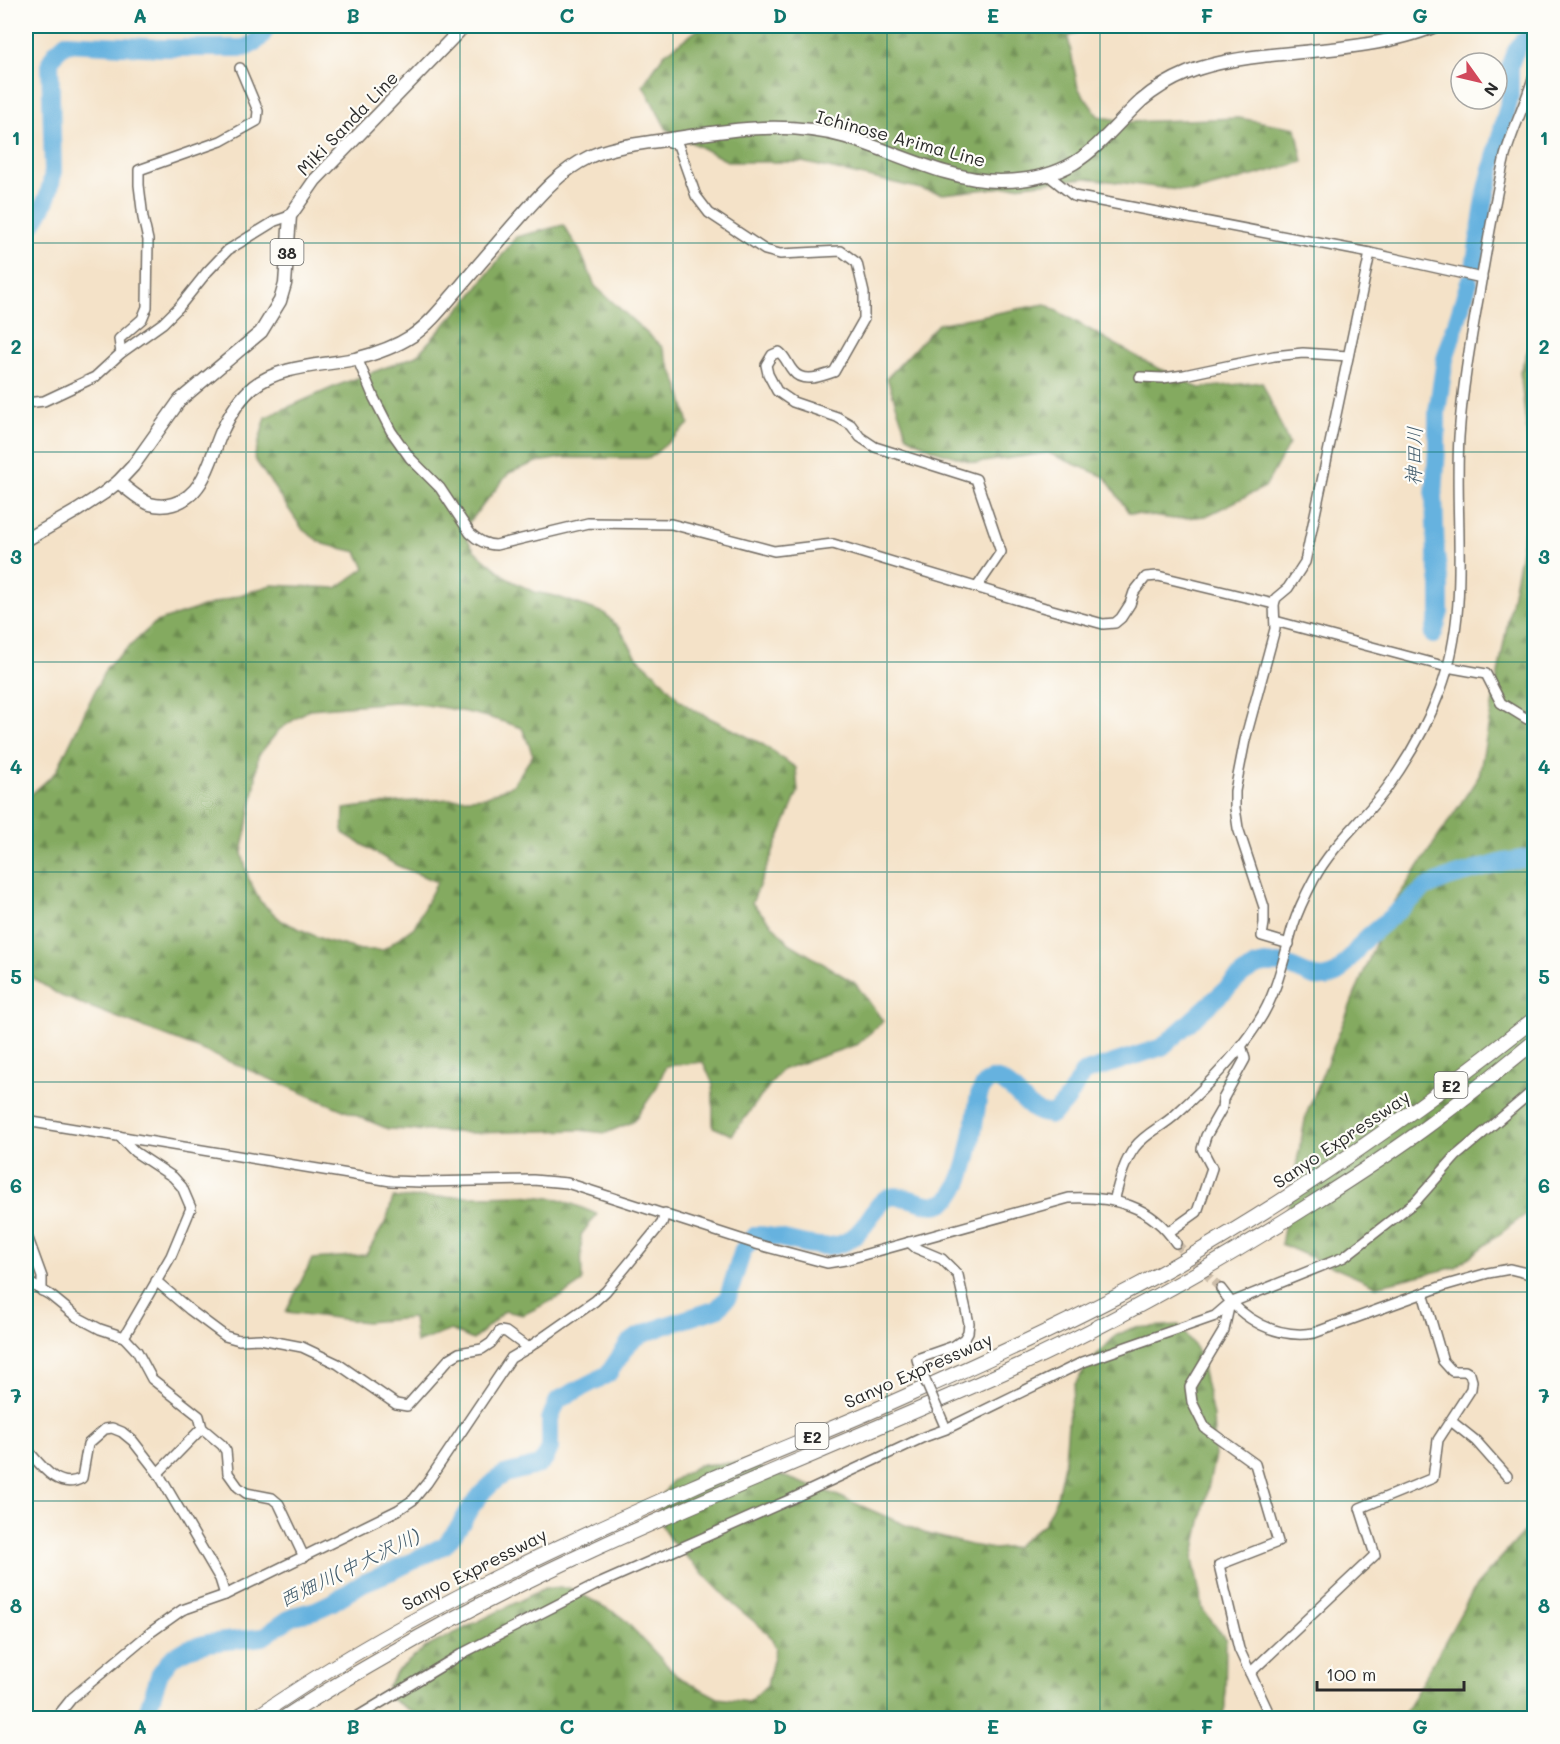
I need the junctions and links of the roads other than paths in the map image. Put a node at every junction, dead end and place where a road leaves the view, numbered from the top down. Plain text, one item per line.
1 (464, 26) edge
2 (1435, 26) edge
3 (240, 68) dead end
4 (1534, 75) edge
5 (664, 140) junction
6 (1048, 175) junction
7 (290, 216) junction
8 (1370, 253) junction
9 (1482, 278) junction
10 (121, 353) junction
11 (1348, 356) junction
12 (357, 358) junction
13 (1140, 376) dead end
14 (26, 404) edge
15 (118, 482) junction
16 (26, 540) edge
17 (977, 587) junction
18 (1274, 604) junction
19 (1275, 621) junction
20 (1448, 667) junction
21 (1534, 721) edge
22 (1289, 944) junction
23 (1534, 1019) edge
24 (1534, 1042) edge
25 (1241, 1045) junction
26 (1534, 1089) edge
27 (26, 1120) edge
28 (118, 1136) junction
29 (1114, 1201) junction
30 (665, 1213) junction
31 (1169, 1232) junction
32 (26, 1233) edge
33 (909, 1242) junction
34 (1176, 1243) tunnel mouth
35 (1534, 1275) edge
36 (26, 1281) edge
37 (156, 1281) junction
38 (1221, 1289) tunnel mouth
39 (42, 1291) junction
40 (1423, 1293) junction
41 (1230, 1303) junction
42 (124, 1337) junction
43 (528, 1348) junction
44 (1451, 1421) junction
45 (945, 1426) junction
46 (202, 1428) junction
47 (26, 1448) edge
48 (158, 1473) junction
49 (1507, 1476) dead end
50 (304, 1557) junction
51 (225, 1595) junction
52 (1250, 1673) junction
53 (26, 1710) edge
54 (32, 1719) edge
55 (56, 1719) edge
56 (255, 1719) edge
57 (284, 1719) edge
58 (355, 1719) edge
59 (1271, 1719) edge

1 - 7 main road, Miki Sanda Line / 38
2 - 6 main road, Ichinose Arima Line
3 - 10 street
4 - 9 street
5 - 6 main road, Ichinose Arima Line
5 - 12 main road, Ichinose Arima Line
5 - 17 street
6 - 8 street
7 - 10 street
7 - 15 main road, 38
8 - 9 street
8 - 11 street
9 - 20 street
10 - 14 street
11 - 13 street
11 - 18 street
12 - 15 main road, Ichinose Arima Line
12 - 17 street
15 - 16 main road, 38
17 - 18 street
18 - 19 street
19 - 20 street
19 - 22 street
20 - 21 street
20 - 22 street
22 - 25 street
23 - 56 highway, Sanyo Expressway / E2
24 - 57 highway, Sanyo Expressway / E2
25 - 29 street
25 - 31 street
26 - 41 street
27 - 28 street
28 - 30 street
28 - 37 street
29 - 31 street
29 - 33 street
30 - 33 street
30 - 43 street
31 - 34 street
32 - 39 street
33 - 45 street, bridge
35 - 40 street
36 - 39 street
37 - 42 street
37 - 43 street
38 - 41 street
39 - 42 street
40 - 41 street
40 - 44 street
41 - 45 street
41 - 52 street
42 - 46 street
43 - 50 street
44 - 49 street
44 - 52 street
45 - 58 street
46 - 48 street
46 - 50 street
47 - 48 street
48 - 51 street
50 - 51 street
51 - 55 street
52 - 59 street
53 - 54 street

